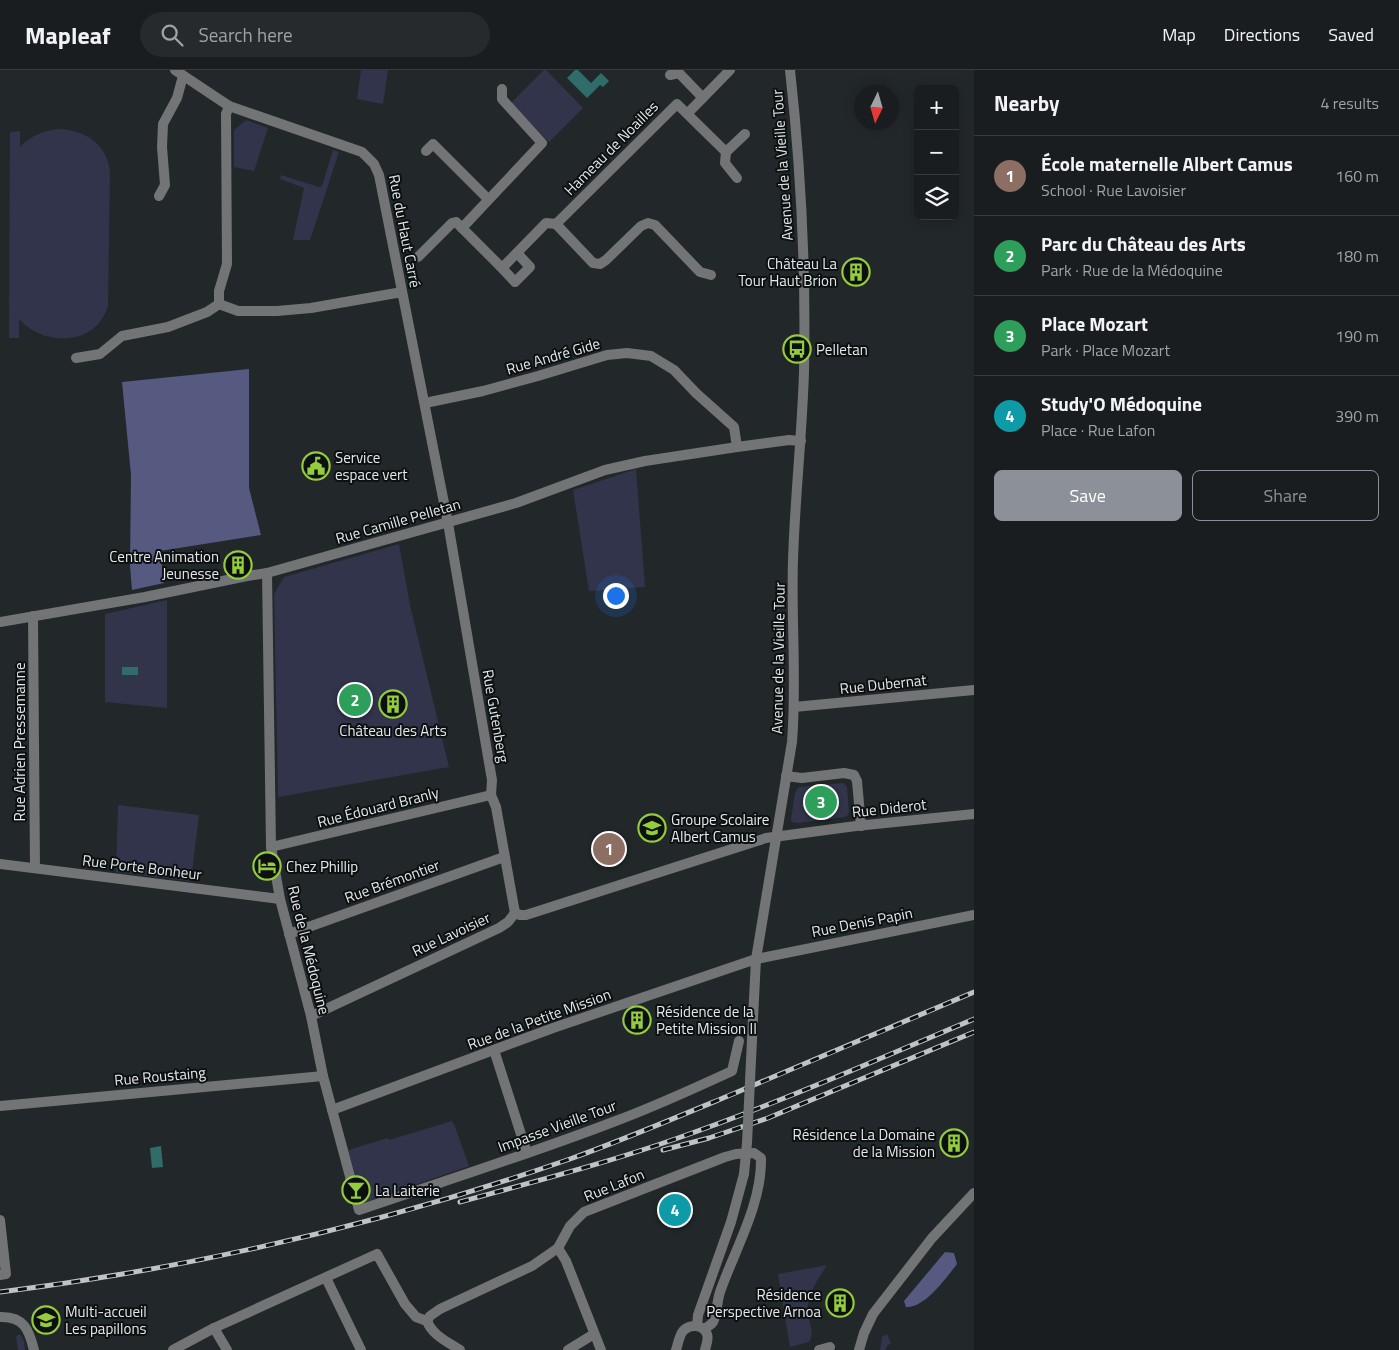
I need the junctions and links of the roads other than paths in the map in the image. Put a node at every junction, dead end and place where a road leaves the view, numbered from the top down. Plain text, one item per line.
1 (730, 70) edge
2 (790, 70) edge
3 (179, 73) edge
4 (670, 75) dead end
5 (502, 90) dead end
6 (703, 98) junction
7 (229, 106) junction
8 (688, 113) junction
9 (745, 134) dead end
10 (426, 151) dead end
11 (726, 152) junction
12 (737, 178) dead end
13 (159, 196) dead end
14 (488, 199) junction
15 (556, 224) junction
16 (462, 228) junction
17 (517, 253) junction
18 (418, 256) dead end
19 (500, 266) junction
20 (712, 275) dead end
21 (402, 292) junction
22 (219, 304) junction
23 (76, 358) dead end
24 (425, 403) junction
25 (801, 441) junction
26 (738, 447) junction
27 (448, 523) junction
28 (267, 573) junction
29 (33, 616) junction
30 (0, 622) edge
31 (974, 690) edge
32 (794, 707) junction
33 (786, 776) junction
34 (491, 795) junction
35 (974, 814) edge
36 (861, 826) junction
37 (776, 836) junction
38 (271, 847) junction
39 (504, 856) junction
40 (0, 864) edge
41 (35, 868) junction
42 (280, 899) junction
43 (514, 913) junction
44 (974, 915) edge
45 (289, 934) junction
46 (756, 959) junction
47 (311, 1016) junction
48 (738, 1041) dead end
49 (494, 1050) junction
50 (323, 1076) junction
51 (0, 1106) edge
52 (332, 1110) junction
53 (527, 1153) junction
54 (974, 1193) edge
55 (359, 1210) joint
56 (0, 1220) edge
57 (558, 1248) junction
58 (3, 1275) edge
59 (326, 1278) junction
60 (0, 1317) edge
61 (427, 1321) junction
62 (214, 1328) junction
63 (701, 1328) junction
64 (594, 1334) junction
65 (830, 1348) dead end
66 (34, 1350) edge
67 (173, 1350) edge
68 (227, 1350) edge
69 (361, 1350) edge
70 (460, 1350) edge
71 (568, 1350) edge
72 (601, 1350) edge
73 (676, 1350) edge
74 (705, 1350) edge
75 (819, 1350) edge
76 (859, 1350) edge

1 - 6 street
2 - 25 street, Avenue de la Vieille Tour
3 - 7 street, Rue du Haut Carré
3 - 13 street
4 - 6 street
5 - 14 street
6 - 8 street
7 - 21 street, Rue du Haut Carré
7 - 22 street
8 - 11 street
8 - 15 street, Hameau de Noailles
9 - 11 street
10 - 14 street
11 - 12 street
14 - 16 street
15 - 17 street, Hameau de Noailles
15 - 20 street
16 - 18 street
16 - 19 street
17 - 19 street, Hameau de Noailles
17 - 19 street
21 - 22 street
21 - 24 street, Rue du Haut Carré
22 - 23 street
24 - 26 street, Rue André Gide
24 - 27 street, Rue du Haut Carré
25 - 26 street, Rue Camille Pelletan
25 - 32 street, Avenue de la Vieille Tour
26 - 27 street, Rue Camille Pelletan
27 - 28 street, Rue Camille Pelletan
27 - 34 street, Rue Gutenberg
28 - 29 street, Rue Camille Pelletan
28 - 38 street, Rue de la Médoquine
29 - 30 street, Rue Camille Pelletan
29 - 41 street, Rue Adrien Pressemanne
31 - 32 street, Rue Dubernat
32 - 33 street, Avenue de la Vieille Tour
33 - 36 street
33 - 37 street, Avenue de la Vieille Tour
34 - 38 street, Rue Édouard Branly
34 - 39 street, Rue Gutenberg
35 - 36 street, Rue Diderot
36 - 37 street, Rue Diderot
37 - 43 street
37 - 46 street, Avenue de la Vieille Tour
38 - 42 street, Rue de la Médoquine
39 - 43 street, Rue Gutenberg
39 - 45 street, Rue Brémontier
40 - 41 street, Rue Porte Bonheur
41 - 42 street, Rue Porte Bonheur
42 - 45 street, Rue de la Médoquine
43 - 47 street, Rue Lavoisier
44 - 46 street, Rue Denis Papin
45 - 47 street, Rue de la Médoquine
46 - 49 street, Rue de la Petite Mission
46 - 63 street, Avenue de la Vieille Tour, bridge
47 - 50 street, Rue de la Médoquine
48 - 53 street, Impasse Vieille Tour
49 - 52 street, Rue de la Petite Mission
49 - 53 street
50 - 51 street, Rue Roustaing
50 - 52 street, Rue de la Médoquine
52 - 55 street, Rue de la Médoquine
53 - 55 street, Impasse Vieille Tour
54 - 76 street
56 - 58 street
57 - 61 street, Rue Lafon
57 - 63 street, Rue Lafon
57 - 64 street
59 - 61 street
59 - 62 street
59 - 69 street
60 - 66 street
61 - 70 street
62 - 67 street
62 - 68 street
63 - 73 street
63 - 74 street, Avenue de la Vieille Tour
64 - 71 street
64 - 72 street
65 - 75 street

